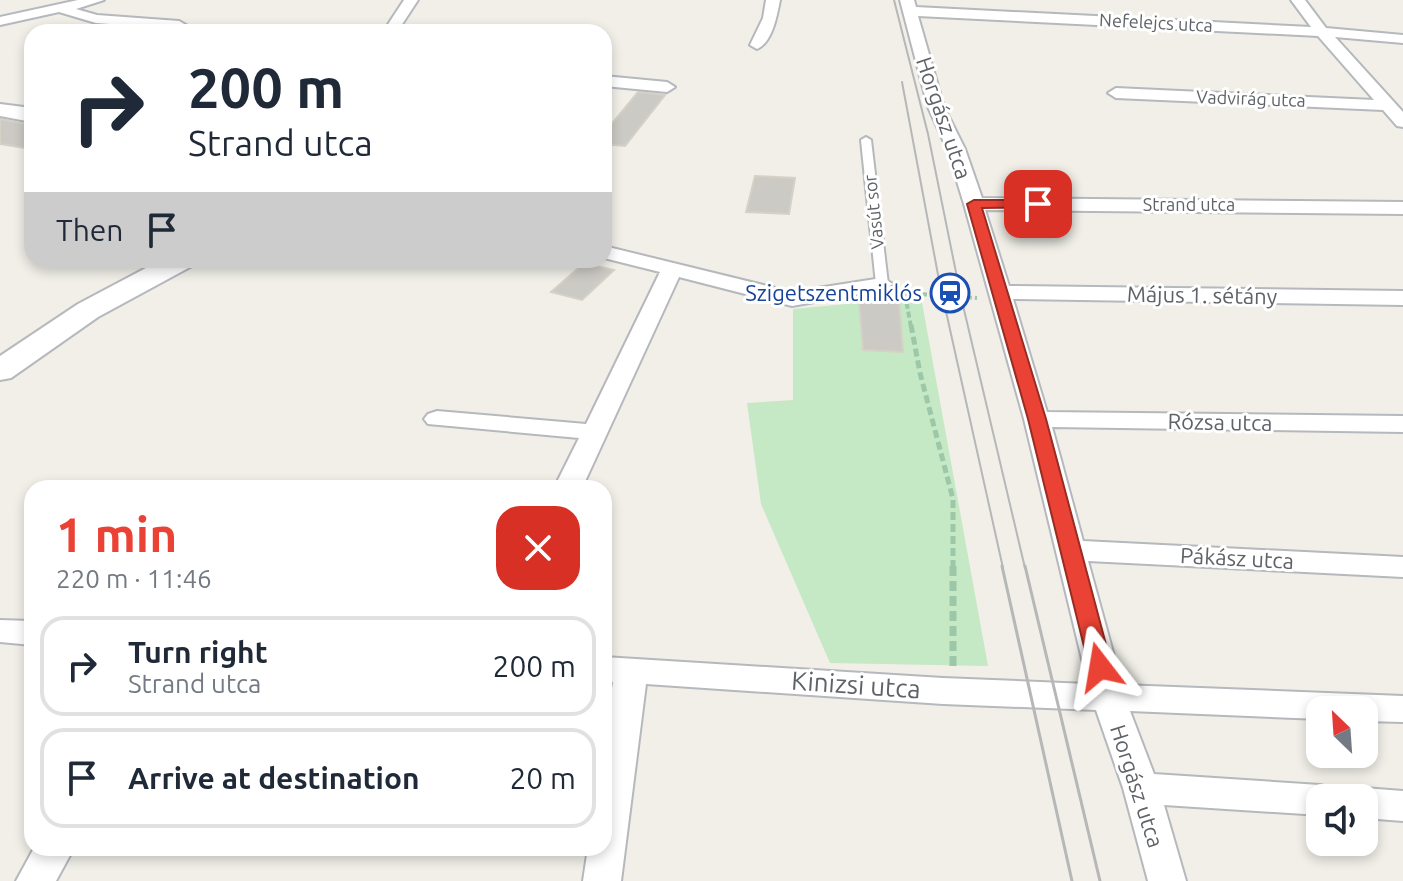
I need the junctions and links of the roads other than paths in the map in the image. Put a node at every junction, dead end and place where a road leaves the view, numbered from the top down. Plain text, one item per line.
1 (97, 0) edge
2 (411, 0) edge
3 (773, 0) edge
4 (1298, 0) edge
5 (908, 6) edge
6 (59, 8) junction
7 (0, 21) edge
8 (165, 24) edge
9 (395, 24) edge
10 (1322, 32) junction
11 (1403, 39) edge
12 (757, 45) dead end
13 (612, 82) edge
14 (667, 87) dead end
15 (1116, 93) dead end
16 (1385, 105) junction
17 (0, 110) edge
18 (24, 114) edge
19 (1403, 122) edge
20 (866, 140) dead end
21 (974, 204) junction
22 (1403, 208) edge
23 (612, 254) edge
24 (167, 268) edge
25 (671, 271) junction
26 (882, 284) joint
27 (995, 298) junction
28 (1403, 298) edge
29 (1403, 316) edge
30 (0, 371) edge
31 (437, 419) dead end
32 (1037, 419) junction
33 (1403, 424) edge
34 (595, 432) junction
35 (572, 480) edge
36 (1070, 550) junction
37 (1403, 567) edge
38 (0, 631) edge
39 (24, 632) edge
40 (618, 670) edge
41 (1108, 696) junction
42 (1403, 709) edge
43 (612, 749) edge
44 (1141, 788) junction
45 (1306, 799) edge
46 (1378, 804) edge
47 (1403, 806) edge
48 (50, 856) edge
49 (604, 856) edge
50 (35, 881) edge
51 (602, 881) edge
52 (1167, 881) edge

1 - 6 street
2 - 9 street
3 - 12 street
4 - 10 street
5 - 10 street, Nefelejcs utca
5 - 21 street, Horgász utca
6 - 7 street
6 - 8 street
10 - 11 street, Nefelejcs utca
10 - 16 street
13 - 14 street
15 - 16 street, Vadvirág utca
16 - 19 street
17 - 18 street
20 - 26 lane, Vasút sor
21 - 22 street, Strand utca
21 - 27 street, Horgász utca
23 - 25 street
24 - 30 street
25 - 26 street
25 - 34 street
27 - 28 street, Május 1. sétány
27 - 29 street, Május 1. sétány
27 - 32 street, Horgász utca
31 - 34 street
32 - 33 street, Rózsa utca
32 - 36 street, Horgász utca
34 - 35 street
36 - 37 street, Pákász utca
36 - 41 street, Horgász utca
38 - 39 street
40 - 41 street, Kinizsi utca
40 - 43 street
41 - 42 street, Kinizsi utca
41 - 44 street, Horgász utca
44 - 45 street
44 - 52 street, Horgász utca
46 - 47 street
48 - 50 street
49 - 51 street

